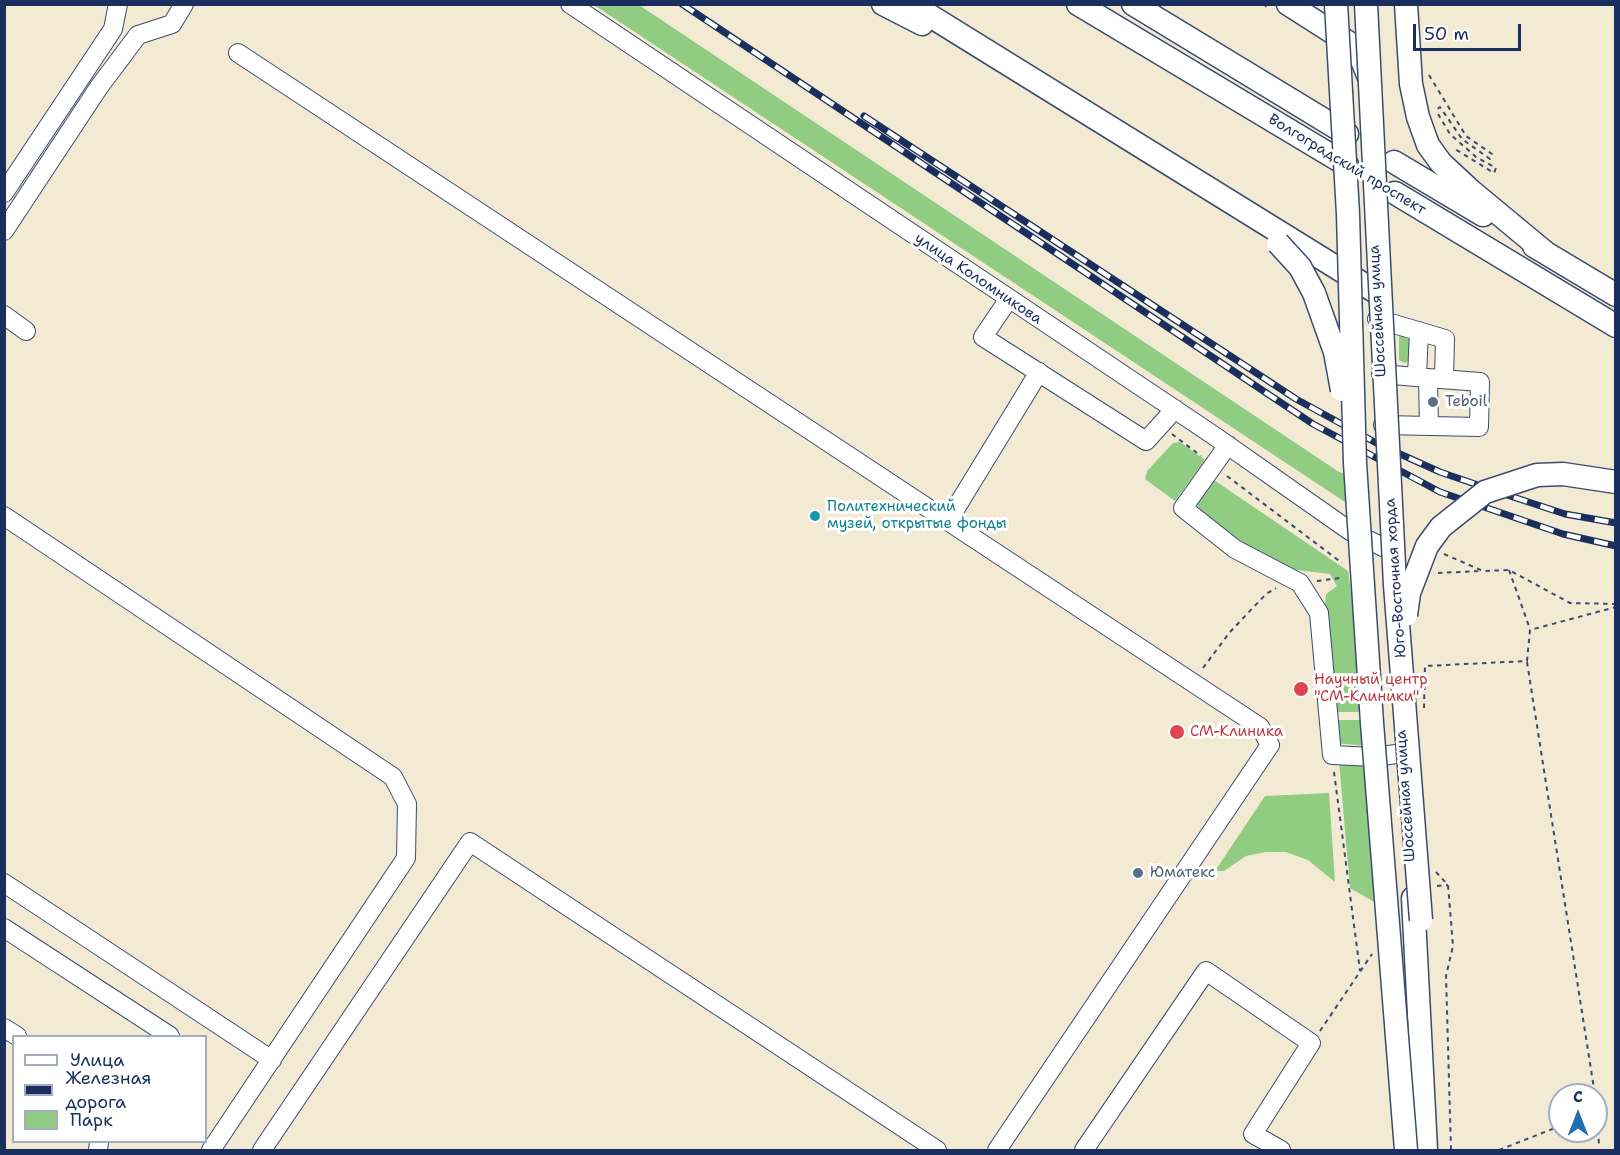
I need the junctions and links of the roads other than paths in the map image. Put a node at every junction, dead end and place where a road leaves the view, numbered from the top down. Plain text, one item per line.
1 (118, 4) edge
2 (184, 4) edge
3 (570, 4) edge
4 (883, 4) edge
5 (910, 4) edge
6 (1072, 4) edge
7 (1133, 4) edge
8 (1149, 4) edge
9 (1336, 4) edge
10 (1366, 4) edge
11 (1406, 4) edge
12 (1280, 8) edge
13 (1087, 10) edge
14 (1198, 44) junction
15 (238, 53) dead end
16 (4, 193) edge
17 (4, 231) edge
18 (1545, 253) junction
19 (1376, 292) junction
20 (1616, 295) edge
21 (1008, 300) junction
22 (4, 315) edge
23 (1377, 319) junction
24 (1616, 326) edge
25 (26, 331) dead end
26 (1419, 331) junction
27 (1039, 372) junction
28 (1381, 374) junction
29 (1429, 378) junction
30 (1175, 410) junction
31 (1429, 426) junction
32 (1383, 431) junction
33 (1228, 445) junction
34 (1355, 463) junction
35 (1616, 482) edge
36 (4, 516) edge
37 (948, 521) junction
38 (1389, 550) junction
39 (1401, 658) junction
40 (1403, 753) junction
41 (4, 883) edge
42 (4, 928) edge
43 (168, 1035) edge
44 (272, 1060) junction
45 (211, 1150) edge
46 (262, 1150) edge
47 (937, 1150) edge
48 (997, 1150) edge
49 (1084, 1150) edge
50 (1281, 1150) edge
51 (1406, 1150) edge
52 (1426, 1150) edge
53 (1438, 1150) edge

1 - 16 street
2 - 17 street
3 - 21 street, улица Коломникова
4 - 34 main road, bridge
5 - 19 main road
6 - 13 main road, Волгоградский проспект
7 - 14 main road, Волгоградский проспект
8 - 14 main road
9 - 34 main road, bridge
10 - 39 main road, Юго-Восточная хорда, bridge
11 - 18 main road
12 - 19 main road, Шоссейная улица
13 - 24 main road, Волгоградский проспект
14 - 18 main road, Волгоградский проспект
15 - 37 street
18 - 20 main road, Волгоградский проспект
19 - 23 main road, Шоссейная улица
21 - 27 street
21 - 30 street, улица Коломникова
22 - 25 street
23 - 26 street
23 - 28 main road, Шоссейная улица
26 - 29 street
26 - 29 street
27 - 30 street
27 - 37 street
28 - 29 street
28 - 32 main road, Шоссейная улица
29 - 31 street
29 - 31 street
30 - 33 street, улица Коломникова
31 - 32 street
32 - 38 main road, Шоссейная улица, bridge
33 - 38 street, улица Коломникова
33 - 40 street
34 - 51 main road, bridge
35 - 39 main road, bridge
36 - 44 street
37 - 48 street
38 - 40 main road, Шоссейная улица
39 - 53 main road, Юго-Восточная хорда, bridge
40 - 52 main road, Шоссейная улица
41 - 44 street
42 - 43 street
44 - 45 street
46 - 47 street
49 - 50 street

